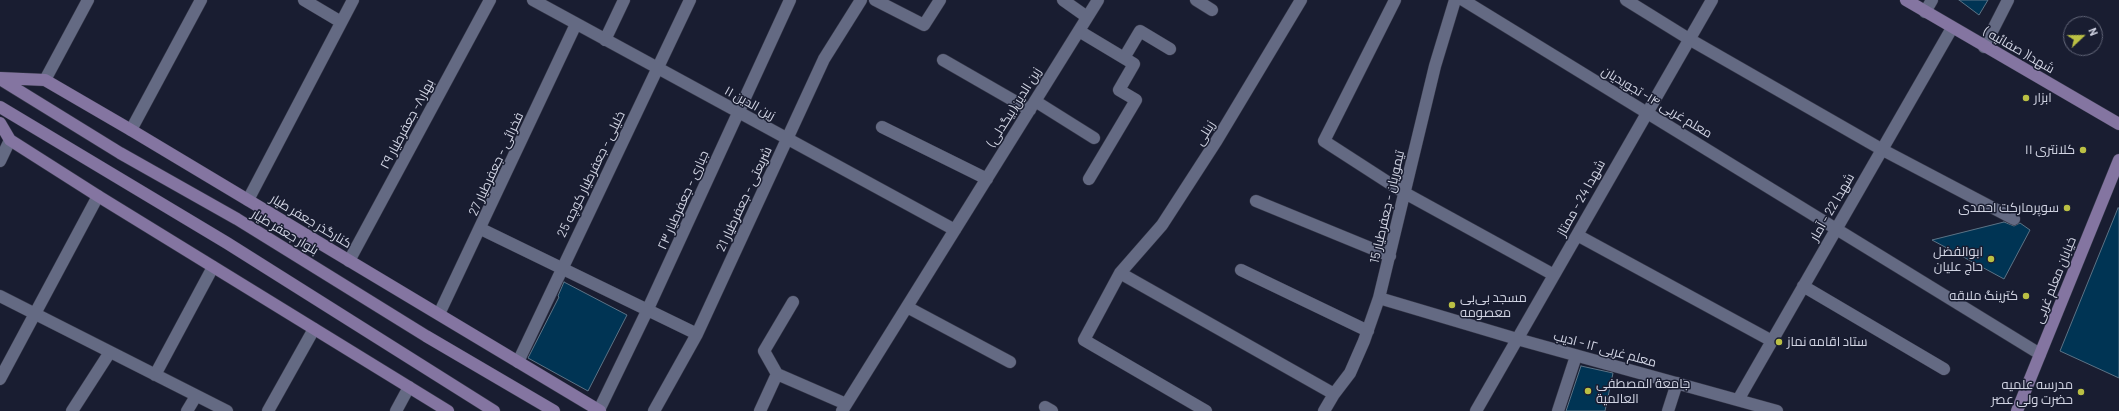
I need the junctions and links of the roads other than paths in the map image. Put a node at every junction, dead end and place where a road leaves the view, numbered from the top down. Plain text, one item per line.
1 (88, 0) edge
2 (201, 0) edge
3 (304, 0) edge
4 (353, 0) edge
5 (490, 0) edge
6 (532, 0) edge
7 (624, 0) edge
8 (690, 0) edge
9 (790, 0) edge
10 (861, 0) edge
11 (875, 0) edge
12 (940, 0) edge
13 (1063, 0) edge
14 (1098, 0) edge
15 (1196, 0) edge
16 (1302, 0) edge
17 (1395, 0) edge
18 (1455, 0) edge
19 (1463, 0) edge
20 (1626, 0) edge
21 (1712, 0) edge
22 (1906, 0) edge
23 (1932, 0) edge
24 (2008, 0) edge
25 (1212, 10) dead end
26 (1926, 12) junction
27 (1087, 17) junction
28 (341, 22) junction
29 (576, 24) junction
30 (1952, 28) junction
31 (1079, 31) junction
32 (1689, 39) junction
33 (605, 40) junction
34 (1984, 46) junction
35 (1170, 49) dead end
36 (1124, 58) junction
37 (943, 60) dead end
38 (657, 68) junction
39 (0, 78) edge
40 (45, 80) junction
41 (1032, 105) junction
42 (0, 107) edge
43 (738, 112) junction
44 (1646, 112) junction
45 (0, 123) edge
46 (2119, 124) edge
47 (882, 127) dead end
48 (131, 130) junction
49 (1094, 138) dead end
50 (788, 139) junction
51 (10, 140) junction
52 (1881, 149) junction
53 (0, 160) edge
54 (2119, 160) edge
55 (987, 178) junction
56 (1089, 179) dead end
57 (1403, 192) junction
58 (98, 196) junction
59 (248, 200) junction
60 (1256, 201) dead end
61 (2014, 219) dead end
62 (1836, 228) junction
63 (481, 229) junction
64 (955, 230) junction
65 (1577, 235) junction
66 (1390, 256) junction
67 (349, 261) junction
68 (213, 267) junction
69 (561, 269) junction
70 (1241, 270) dead end
71 (1120, 273) junction
72 (1554, 275) junction
73 (1803, 286) junction
74 (0, 296) edge
75 (1379, 298) junction
76 (794, 302) dead end
77 (907, 307) junction
78 (648, 311) junction
79 (34, 314) junction
80 (439, 314) junction
81 (314, 328) junction
82 (1368, 331) junction
83 (697, 334) junction
84 (1518, 340) junction
85 (1772, 341) junction
86 (110, 352) junction
87 (2040, 354) junction
88 (1576, 356) junction
89 (518, 362) junction
90 (1010, 362) dead end
91 (1944, 369) dead end
92 (777, 374) junction
93 (155, 375) junction
94 (0, 379) edge
95 (1677, 383) junction
96 (408, 387) junction
97 (1334, 394) junction
98 (196, 396) junction
99 (1738, 400) junction
100 (844, 408) edge
101 (1772, 410) edge
102 (72, 411) edge
103 (187, 411) edge
104 (226, 411) edge
105 (268, 411) edge
106 (396, 411) edge
107 (448, 411) edge
108 (494, 411) edge
109 (554, 411) edge
110 (599, 411) edge
111 (654, 411) edge
112 (760, 411) edge
113 (1206, 411) edge
114 (1324, 411) edge
115 (1476, 411) edge
116 (1558, 411) edge
117 (1668, 411) edge
118 (2018, 411) edge

1 - 40 street
2 - 48 street
3 - 28 street
4 - 28 street
5 - 67 street, بهار۸- جعفرطیار ۲۹
6 - 29 street, زین الدین ۱۱
7 - 33 street
8 - 38 street, خلیلی - جعفرطیار کوچه 25
9 - 43 street, جباری - جعفرطیار ۲۳
10 - 50 street, شریعتی - جعفرطیار 21
11 - 12 street
13 - 27 street
14 - 27 street, زین الدین(بیگدلی)
15 - 25 street
16 - 71 street, زینلی
17 - 57 street
18 - 57 street, تیموریان - جعفرطیار 15
19 - 44 street, معلم غربی ۱۴- تجویدیان
20 - 32 street
21 - 32 street, شهدا 24 - ممتاز
22 - 26 main road, شهدا( صفائیه )
23 - 26 street
24 - 34 street
26 - 30 main road, شهدا( صفائیه )
27 - 31 street, زین الدین(بیگدلی)
28 - 59 street
29 - 33 street, زین الدین ۱۱
29 - 63 street, فخرائی - جعفرطیار 27
30 - 34 main road, شهدا( صفائیه )
30 - 52 street, شهدا 22 - آمار
31 - 36 street
31 - 41 street, زین الدین(بیگدلی)
32 - 44 street, شهدا 24 - ممتاز
32 - 52 street
33 - 38 street, زین الدین ۱۱
34 - 46 main road, شهدا( صفائیه )
35 - 36 street
36 - 56 street
37 - 41 street
38 - 43 street, زین الدین ۱۱
38 - 69 street, خلیلی - جعفرطیار کوچه 25
39 - 40 main road, کنارگذر جعفر طیار
39 - 109 main road, بلوار جعفر طیار
40 - 48 main road, کنارگذر جعفر طیار
41 - 49 street
41 - 55 street, زین الدین(بیگدلی)
42 - 108 main road
43 - 50 street, زین الدین ۱۱
43 - 78 street, جباری - جعفرطیار ۲۳
44 - 62 street, معلم غربی ۱۴- تجویدیان
44 - 65 street, شهدا 24 - ممتاز
45 - 51 main road
47 - 55 street
48 - 59 main road, کنارگذر جعفر طیار
50 - 64 street, زین الدین ۱۱
50 - 83 street, شریعتی - جعفرطیار 21
51 - 53 street
51 - 58 main road
52 - 61 street
52 - 62 street, شهدا 22 - آمار
54 - 87 main road, خیابان معلم غربی
55 - 64 street, زین الدین(بیگدلی)
57 - 66 street, تیموریان - جعفرطیار 15
57 - 72 street
58 - 68 main road
58 - 79 street
59 - 67 main road, کنارگذر جعفر طیار
60 - 66 street
62 - 73 street, شهدا 22 - آمار
62 - 87 street, معلم غربی ۱۴- تجویدیان
63 - 69 street
63 - 80 street, فخرائی - جعفرطیار 27
64 - 77 street, زین الدین(بیگدلی)
65 - 72 street, شهدا 24 - ممتاز
65 - 85 street
66 - 75 street, تیموریان - جعفرطیار 15
67 - 80 main road, کنارگذر جعفر طیار
68 - 81 main road
68 - 93 street
69 - 78 street
69 - 89 street, خلیلی - جعفرطیار کوچه 25
70 - 82 street
71 - 97 street
71 - 113 street, زینلی
72 - 84 street, شهدا 24 - ممتاز
73 - 85 street, شهدا 22 - آمار
73 - 91 street
74 - 79 street
75 - 82 street, تیموریان - جعفرطیار 15
75 - 84 street, معلم غربی ۱۲ - ادیب
76 - 92 street
77 - 90 street
77 - 100 street, زین الدین(بیگدلی)
78 - 83 street
78 - 110 street, جباری - جعفرطیار ۲۳
79 - 86 street
79 - 94 street
80 - 89 main road, کنارگذر جعفر طیار
81 - 96 main road
81 - 105 street
82 - 97 street, تیموریان - جعفرطیار 15
83 - 111 street, شریعتی - جعفرطیار 21
84 - 88 street, معلم غربی ۱۲ - ادیب
84 - 115 street, شهدا 24 - ممتاز
85 - 99 street, شهدا 22 - آمار
86 - 93 street
86 - 102 street
87 - 118 main road, خیابان معلم غربی
88 - 95 street, معلم غربی ۱۲ - ادیب
88 - 116 street
89 - 110 main road, کنارگذر جعفر طیار
92 - 100 street
92 - 112 street
93 - 98 street
95 - 99 street, معلم غربی ۱۲ - ادیب
95 - 117 street
96 - 106 street
96 - 107 main road
97 - 114 street, تیموریان - جعفرطیار 15
98 - 103 street
98 - 104 street
99 - 101 street, معلم غربی ۱۲ - ادیب

